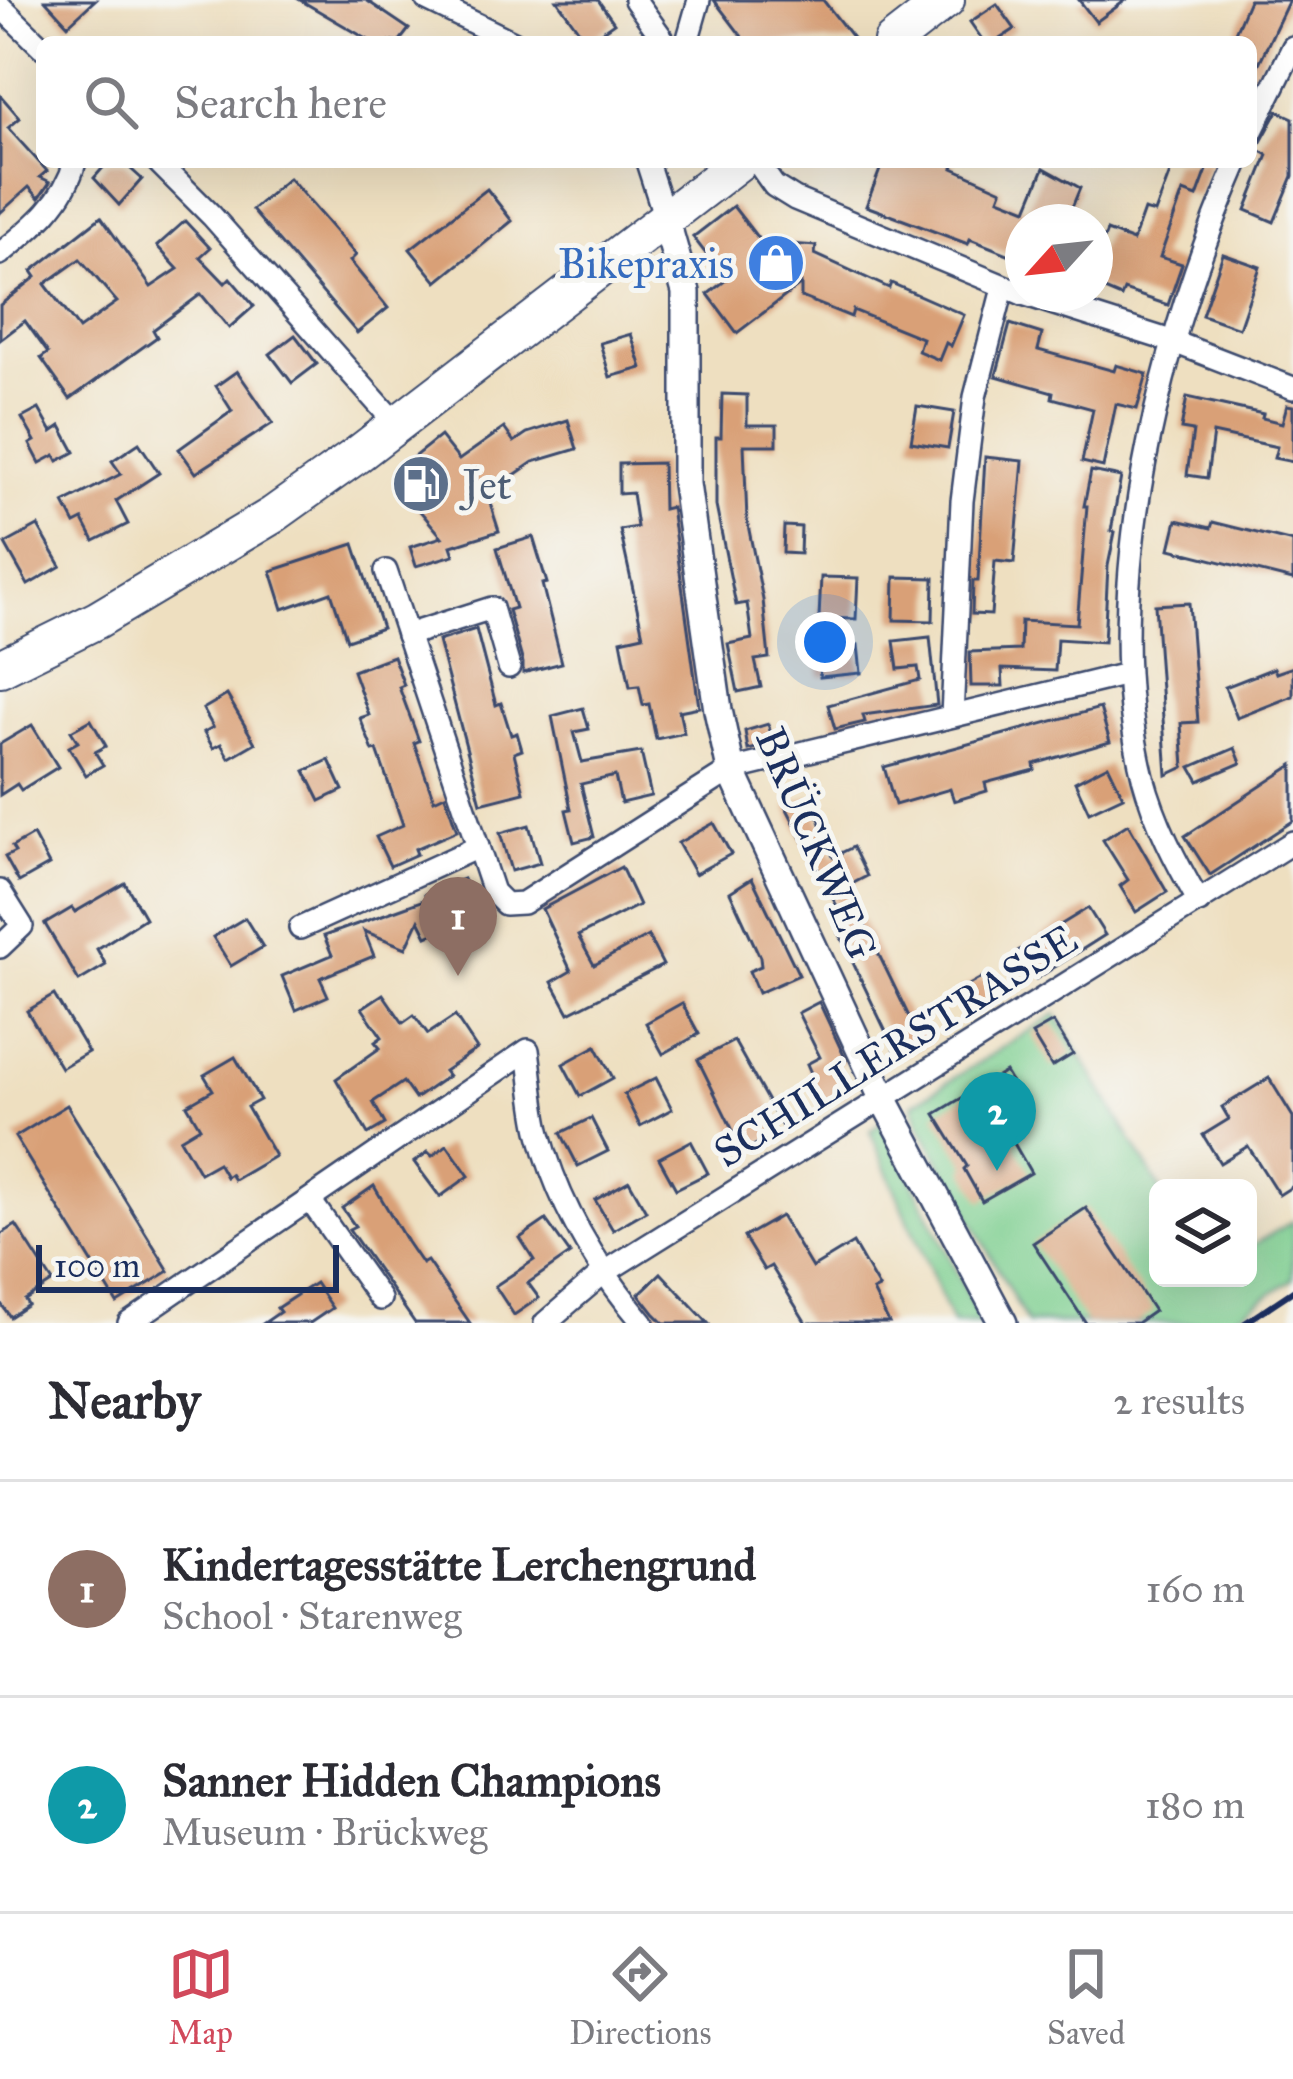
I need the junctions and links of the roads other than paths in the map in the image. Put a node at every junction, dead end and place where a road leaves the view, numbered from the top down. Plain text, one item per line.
1 (427, 0) edge
2 (634, 0) edge
3 (700, 0) edge
4 (946, 0) edge
5 (0, 7) edge
6 (501, 36) edge
7 (661, 36) edge
8 (689, 36) edge
9 (900, 36) edge
10 (36, 41) edge
11 (1293, 47) edge
12 (1257, 121) edge
13 (73, 168) edge
14 (164, 168) edge
15 (649, 168) edge
16 (731, 168) edge
17 (761, 168) edge
18 (1236, 168) edge
19 (665, 218) junction
20 (0, 254) edge
21 (1005, 287) edge
22 (1008, 312) edge
23 (1079, 312) edge
24 (1174, 342) junction
25 (1293, 388) edge
26 (397, 425) junction
27 (386, 571) dead end
28 (407, 635) junction
29 (509, 667) dead end
30 (0, 668) edge
31 (1127, 674) junction
32 (952, 716) junction
33 (731, 770) junction
34 (1293, 842) edge
35 (478, 848) junction
36 (0, 892) edge
37 (1199, 902) junction
38 (301, 928) dead end
39 (0, 947) edge
40 (883, 1098) junction
41 (310, 1200) junction
42 (602, 1274) junction
43 (380, 1299) dead end
44 (130, 1323) edge
45 (545, 1323) edge
46 (643, 1323) edge
47 (1003, 1323) edge

1 - 6 street
2 - 7 street
3 - 8 street
4 - 9 main road
5 - 10 street
11 - 12 street
13 - 20 street
14 - 26 street
15 - 19 street
16 - 19 main road
17 - 21 street
18 - 24 street
19 - 26 main road
19 - 33 street, BRÜCKWEG
22 - 32 street
23 - 24 street
24 - 25 street
24 - 31 street
26 - 30 main road
27 - 28 street
28 - 29 street
28 - 35 street
31 - 32 street
31 - 37 street
32 - 33 street
33 - 35 street
33 - 40 street, BRÜCKWEG
34 - 37 street, SCHILLERSTRASSE
35 - 38 street
36 - 39 street
37 - 40 street, SCHILLERSTRASSE
40 - 42 street, SCHILLERSTRASSE
40 - 47 street, BRÜCKWEG
41 - 42 street
41 - 43 street
41 - 44 street
42 - 45 street, SCHILLERSTRASSE
42 - 46 street

